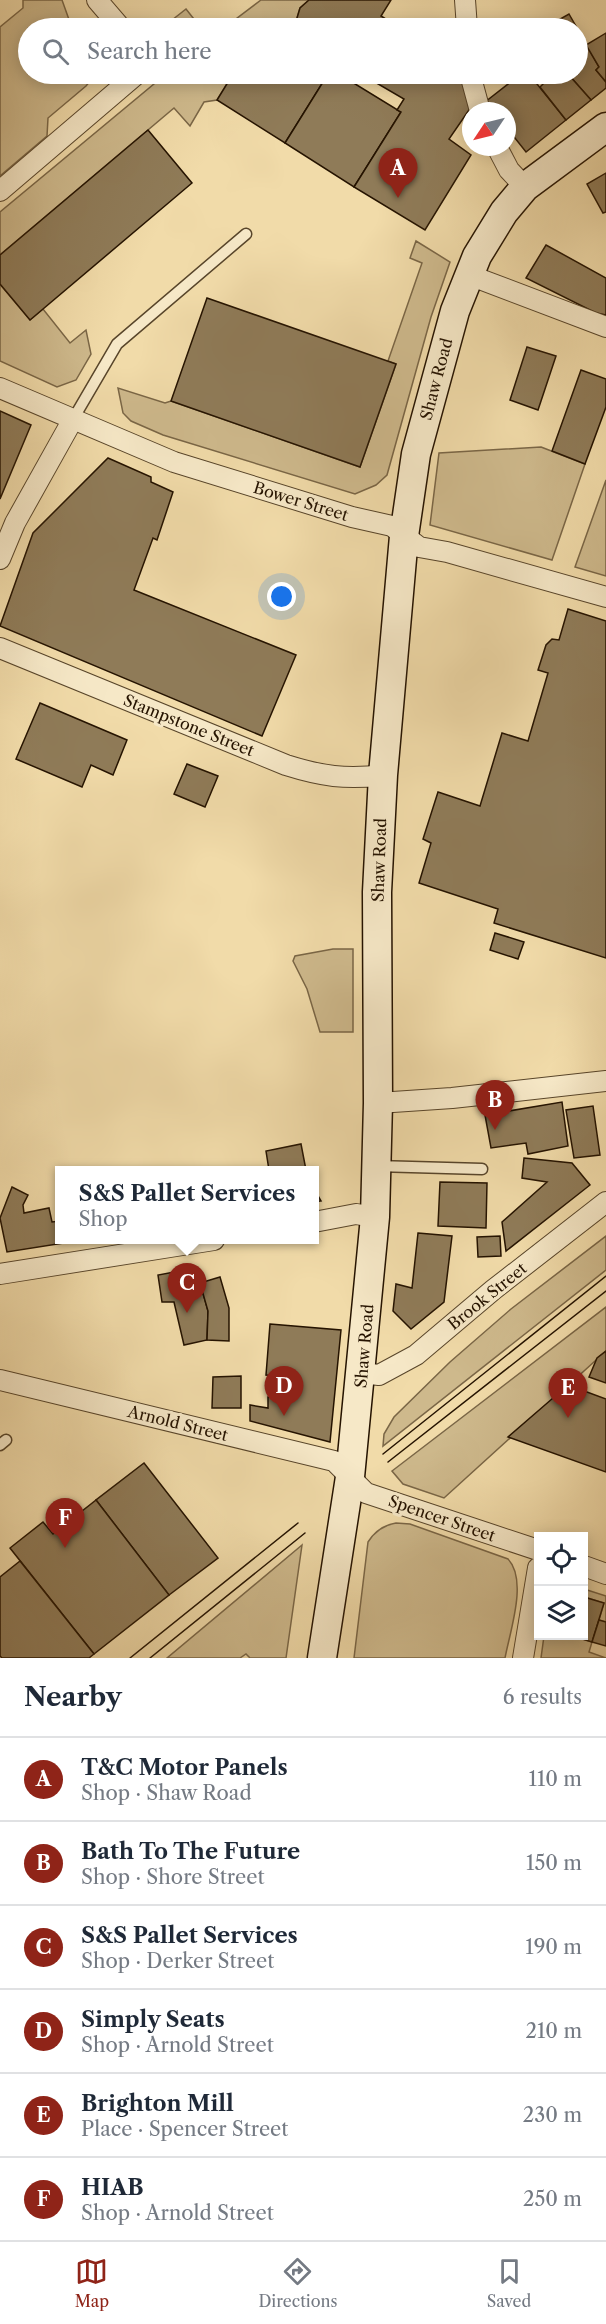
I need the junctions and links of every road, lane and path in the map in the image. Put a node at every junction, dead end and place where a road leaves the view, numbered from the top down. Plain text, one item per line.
1 (97, 0) edge
2 (465, 0) edge
3 (112, 18) edge
4 (466, 18) edge
5 (125, 84) edge
6 (473, 84) edge
7 (478, 102) edge
8 (606, 127) edge
9 (502, 156) edge
10 (525, 187) junction
11 (0, 191) edge
12 (246, 234) dead end
13 (468, 275) junction
14 (606, 327) edge
15 (0, 388) edge
16 (72, 420) junction
17 (404, 536) junction
18 (0, 559) edge
19 (606, 597) edge
20 (0, 648) edge
21 (383, 775) junction
22 (606, 1081) edge
23 (378, 1103) junction
24 (376, 1166) junction
25 (482, 1168) dead end
26 (606, 1202) edge
27 (375, 1217) junction
28 (319, 1221) edge
29 (183, 1244) edge
30 (0, 1274) edge
31 (362, 1373) junction
32 (0, 1380) edge
33 (350, 1478) junction
34 (534, 1549) edge
35 (588, 1567) edge
36 (606, 1574) edge
37 (535, 1586) edge
38 (322, 1658) edge
39 (523, 1658) edge

1 - 3 street
2 - 4 street
5 - 11 street
6 - 7 street
8 - 10 main road, Shaw Road
9 - 10 street
10 - 13 main road, Shaw Road
12 - 16 lane
13 - 14 street
13 - 17 main road, Shaw Road
15 - 16 street, Bower Street
16 - 17 street, Bower Street
16 - 18 street
17 - 19 street, Bower Street
17 - 21 main road, Shaw Road
20 - 21 street, Stampstone Street
21 - 23 main road, Shaw Road
22 - 23 street
23 - 24 main road, Shaw Road
24 - 25 lane
24 - 27 main road, Shaw Road
26 - 31 street, Brook Street
27 - 28 street
27 - 31 main road, Shaw Road
29 - 30 street
31 - 33 main road, Shaw Road
32 - 33 street, Arnold Street
33 - 34 street, Spencer Street
33 - 38 main road, Shaw Road
35 - 36 street
37 - 39 street

